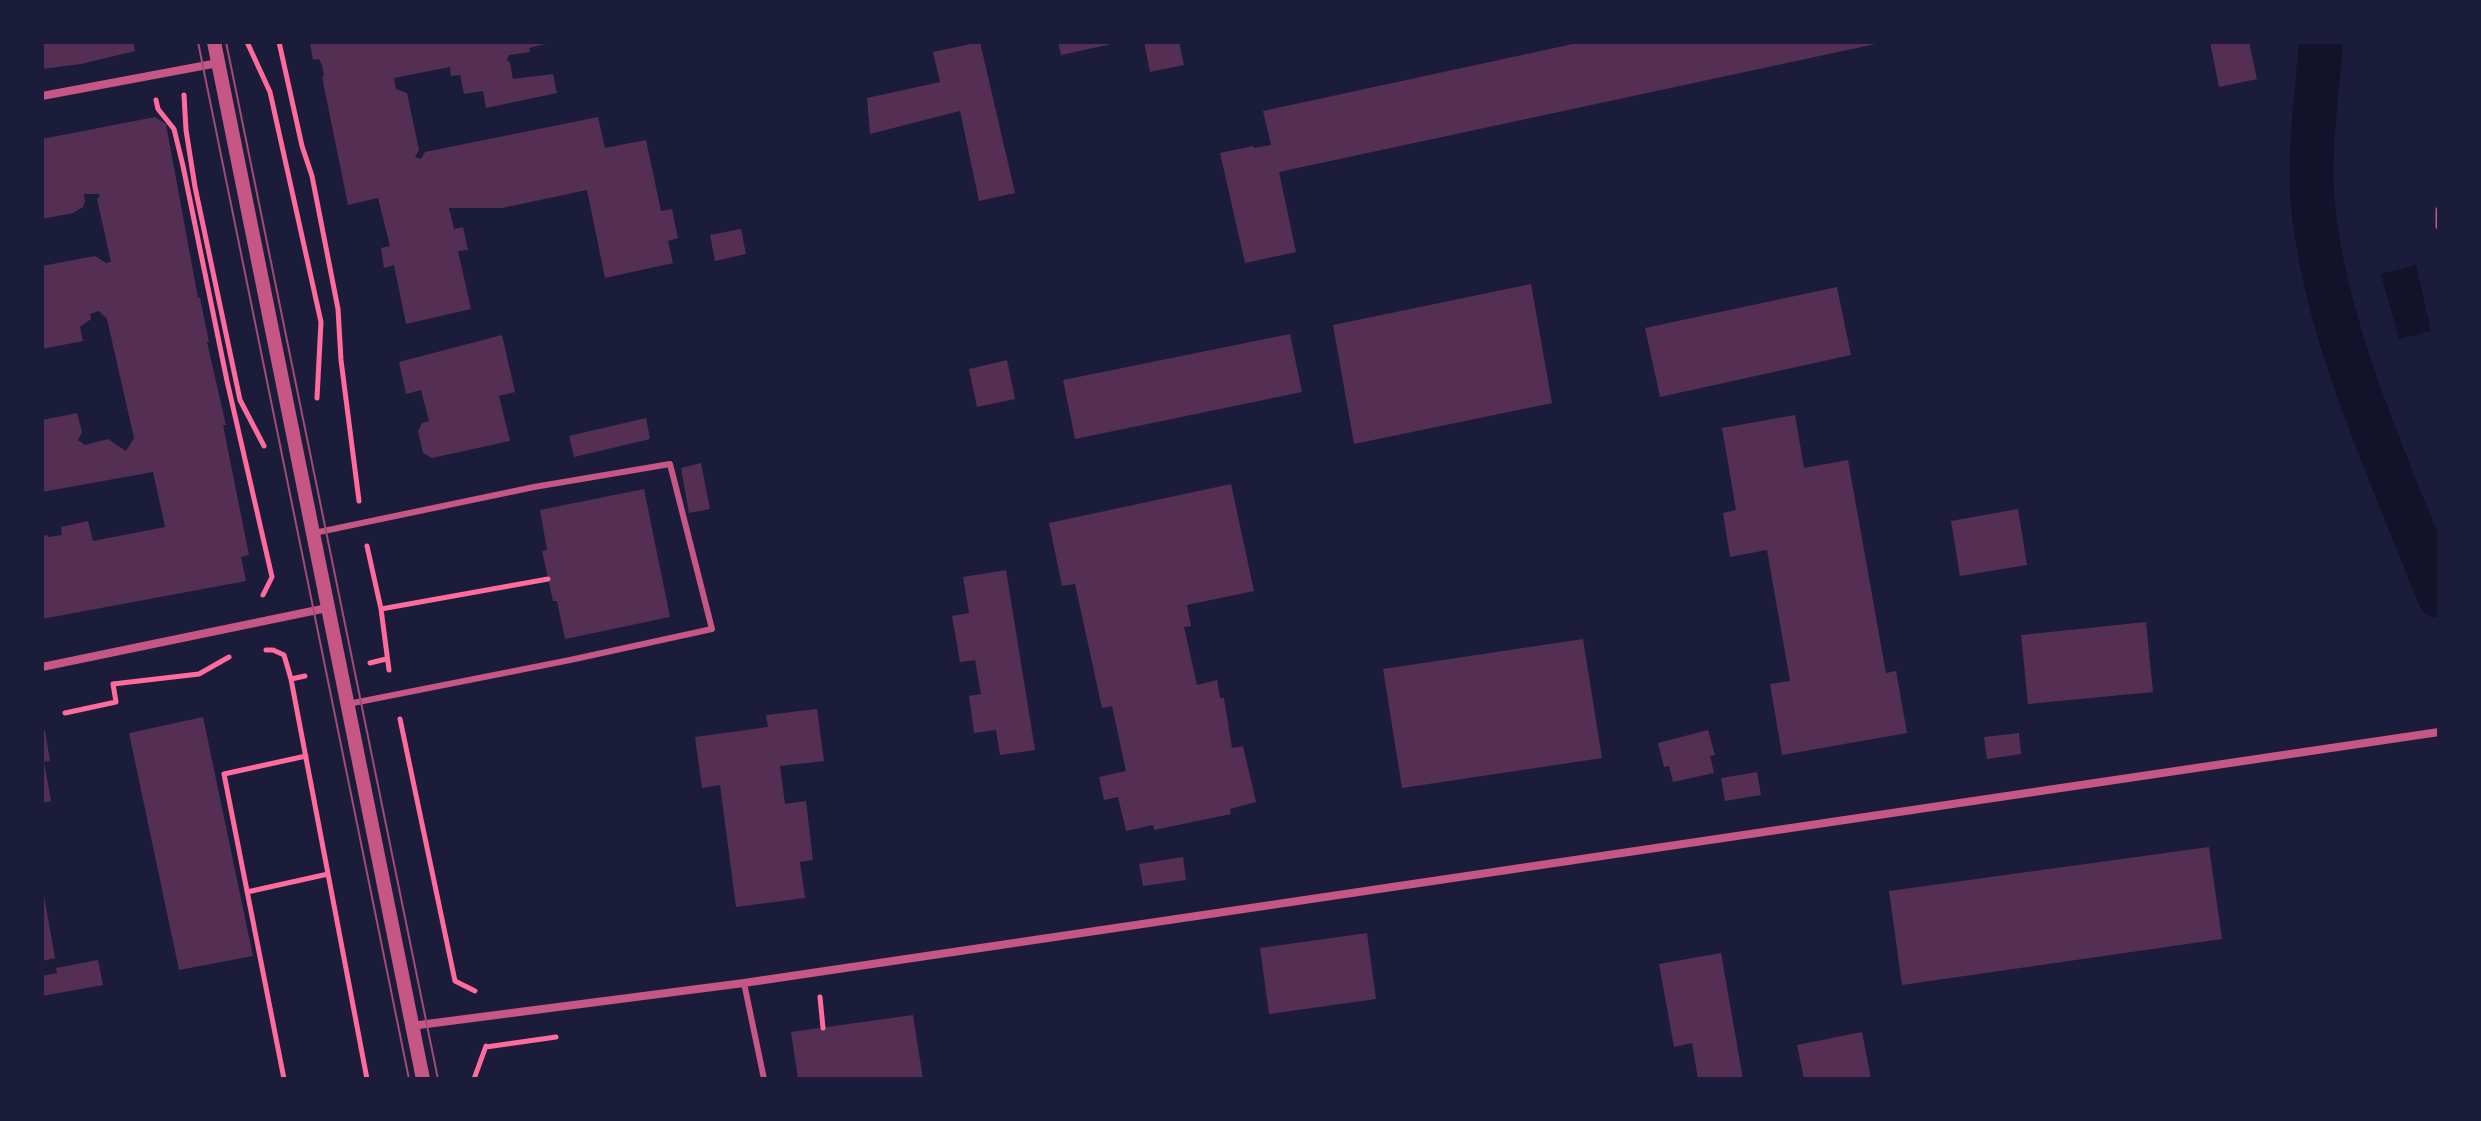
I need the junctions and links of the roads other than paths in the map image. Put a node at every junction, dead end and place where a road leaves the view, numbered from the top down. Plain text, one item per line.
1 (214, 42) edge
2 (218, 63) junction
3 (42, 96) edge
4 (2439, 210) edge
5 (2439, 226) edge
6 (313, 534) junction
7 (327, 608) junction
8 (42, 667) edge
9 (348, 704) junction
10 (2439, 732) edge
11 (744, 983) junction
12 (411, 1026) junction
13 (423, 1079) edge
14 (764, 1079) edge

1 - 2 street
2 - 3 street
2 - 6 street
4 - 5 street
6 - 7 street
6 - 9 lane
7 - 8 street
7 - 9 street
9 - 12 street
10 - 11 street
11 - 12 street
11 - 14 lane
12 - 13 street

